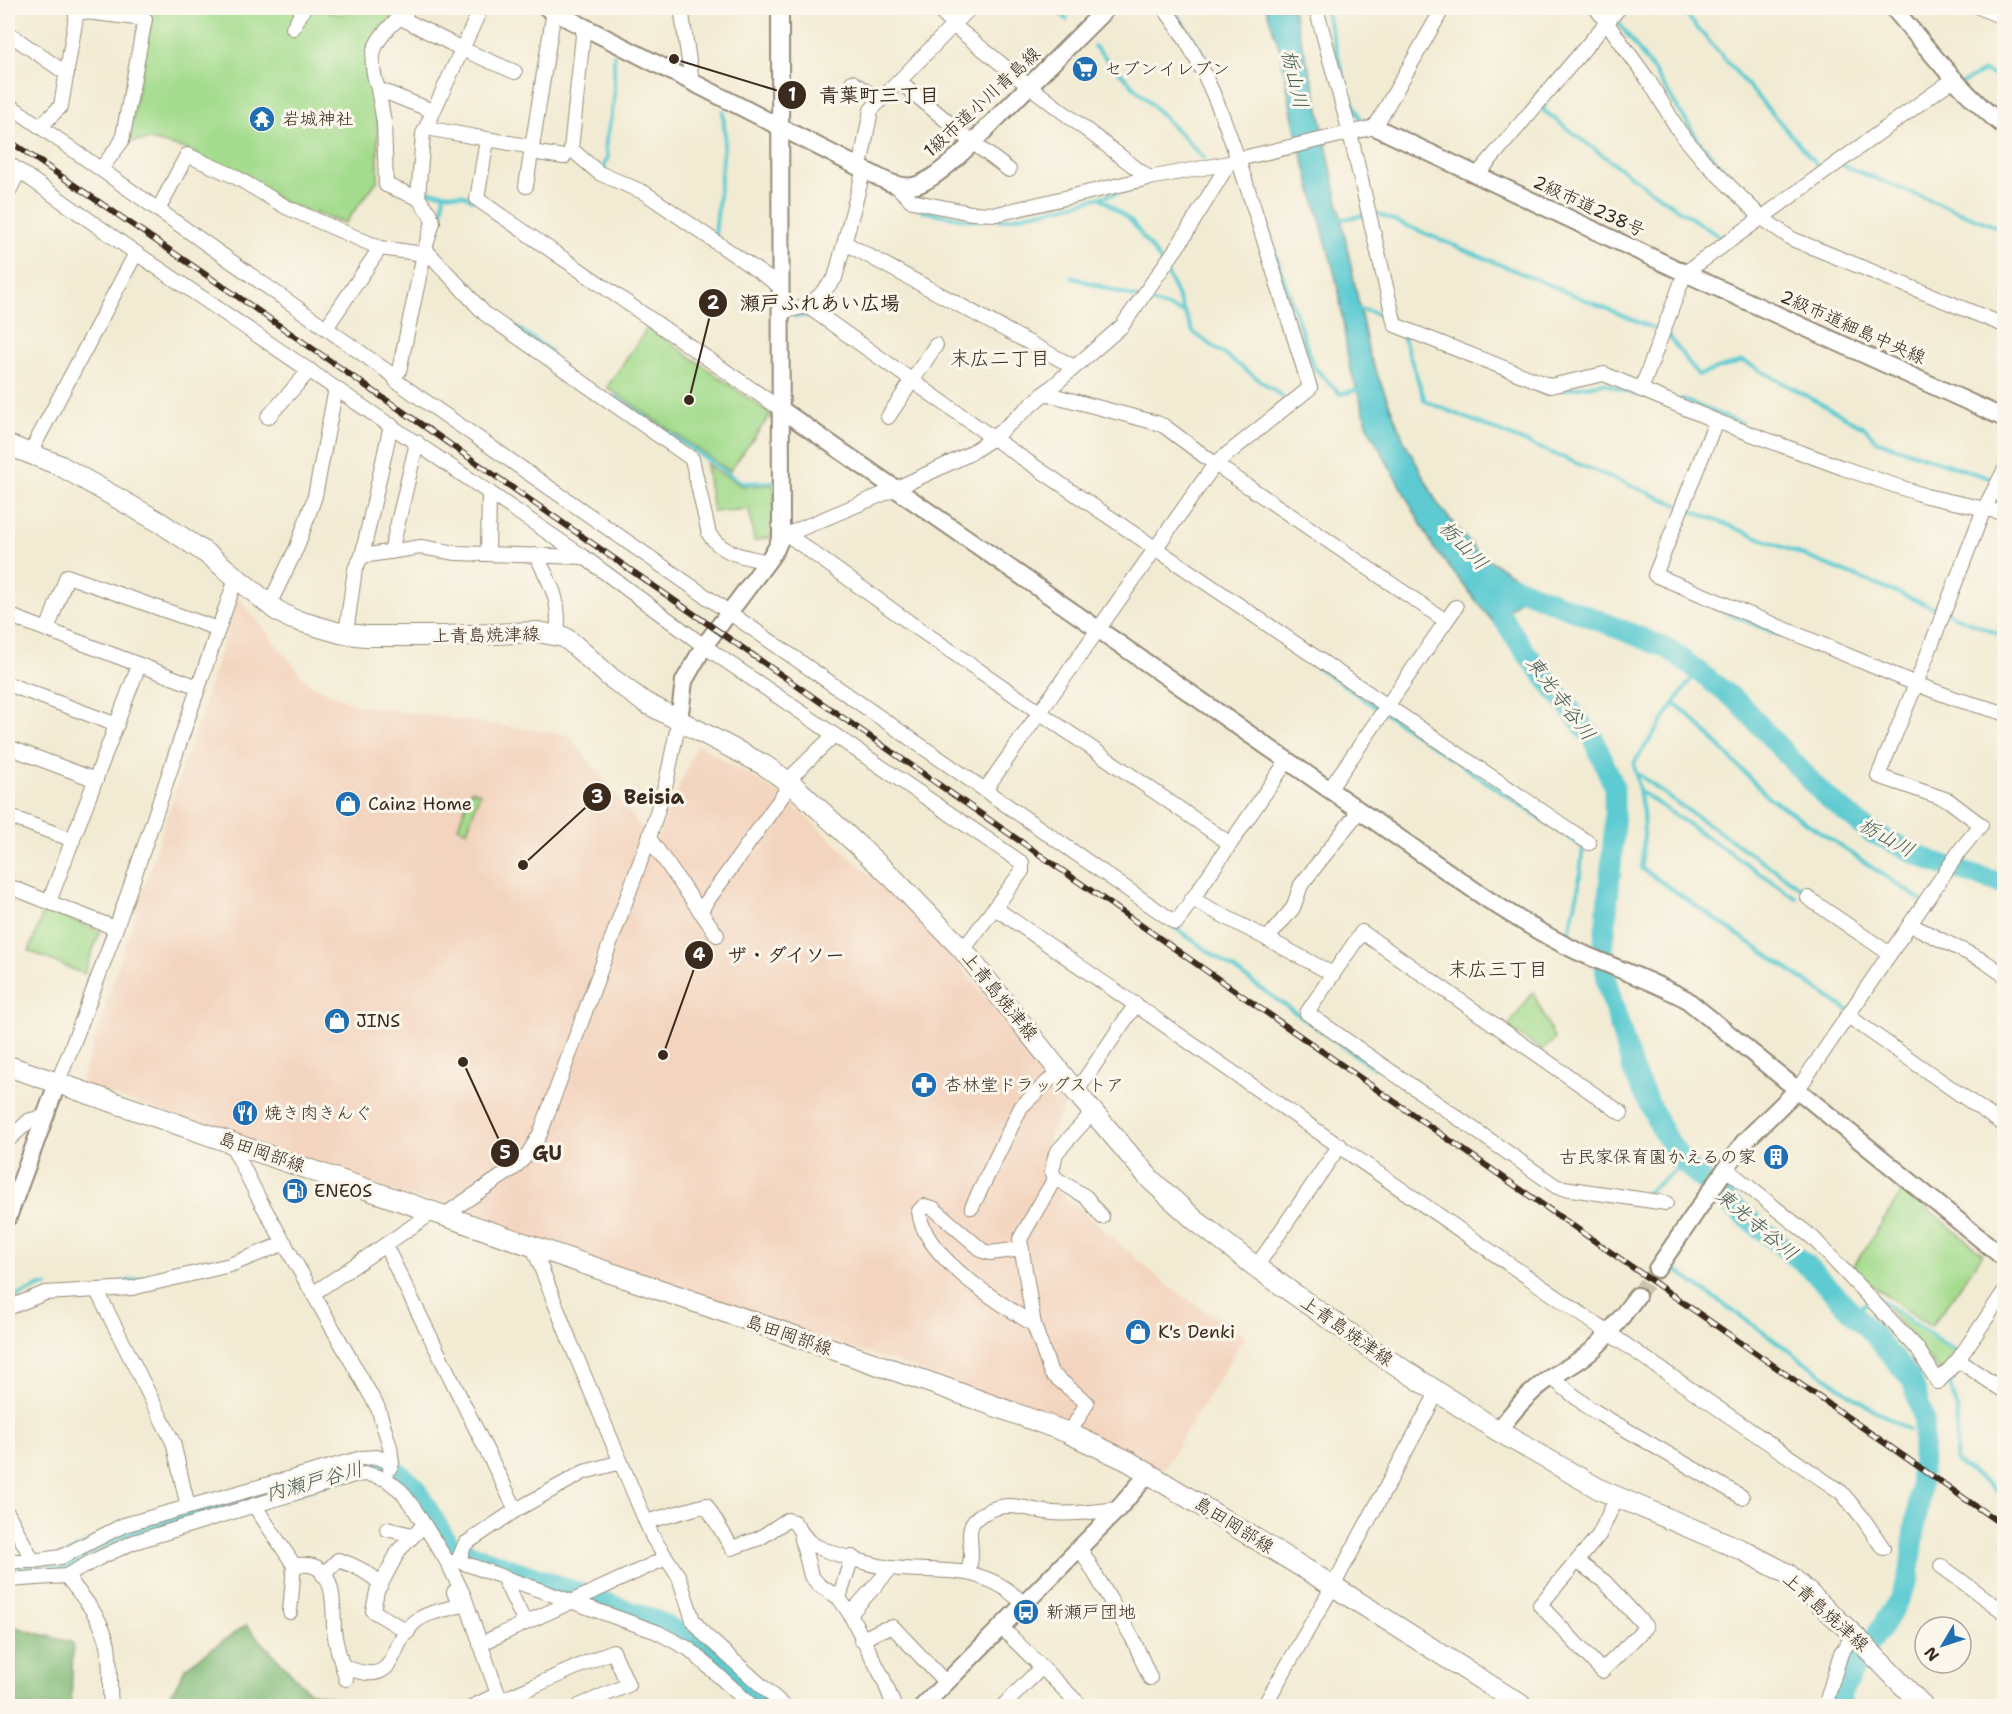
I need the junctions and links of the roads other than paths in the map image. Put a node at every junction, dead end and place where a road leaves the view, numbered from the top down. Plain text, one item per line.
1 (304, 8) edge
2 (481, 8) edge
3 (681, 8) edge
4 (780, 8) edge
5 (937, 8) edge
6 (970, 8) edge
7 (1107, 8) edge
8 (1164, 8) edge
9 (1316, 8) edge
10 (1443, 8) edge
11 (1596, 8) edge
12 (1618, 8) edge
13 (1893, 8) edge
14 (74, 9) edge
15 (551, 9) edge
16 (1985, 9) edge
17 (406, 13) edge
18 (2004, 18) edge
19 (1607, 22) junction
20 (953, 25) junction
21 (584, 26) junction
22 (293, 28) dead end
23 (8, 33) edge
24 (462, 50) junction
25 (514, 72) dead end
26 (67, 74) junction
27 (1954, 78) junction
28 (692, 81) junction
29 (899, 81) junction
30 (852, 82) dead end
31 (1029, 86) junction
32 (378, 89) junction
33 (880, 100) junction
34 (8, 104) edge
35 (433, 111) junction
36 (780, 126) junction
37 (2004, 126) edge
38 (40, 127) junction
39 (1375, 127) junction
40 (426, 128) junction
41 (1348, 133) junction
42 (487, 140) junction
43 (972, 142) junction
44 (532, 150) junction
45 (564, 157) dead end
46 (1233, 161) junction
47 (8, 163) edge
48 (862, 168) junction
49 (101, 169) junction
50 (1009, 170) dead end
51 (19, 171) junction
52 (1477, 175) junction
53 (1149, 178) junction
54 (894, 184) junction
55 (526, 186) dead end
56 (8, 193) edge
57 (418, 198) junction
58 (158, 210) junction
59 (1762, 218) junction
60 (845, 243) junction
61 (380, 248) junction
62 (425, 252) junction
63 (136, 253) junction
64 (1685, 273) junction
65 (781, 287) junction
66 (807, 306) junction
67 (781, 312) junction
68 (2004, 325) edge
69 (326, 328) junction
70 (936, 345) dead end
71 (1074, 367) junction
72 (310, 370) junction
73 (394, 376) junction
74 (911, 384) junction
75 (336, 388) junction
76 (1641, 390) junction
77 (1044, 393) junction
78 (782, 410) junction
79 (268, 417) dead end
80 (888, 417) dead end
81 (2004, 418) edge
82 (1716, 421) junction
83 (391, 425) junction
84 (417, 442) junction
85 (988, 442) junction
86 (8, 444) edge
87 (30, 453) junction
88 (1215, 464) junction
89 (2004, 471) edge
90 (895, 489) junction
91 (489, 492) junction
92 (1984, 509) junction
93 (2004, 513) edge
94 (784, 536) junction
95 (391, 552) junction
96 (488, 554) junction
97 (536, 555) junction
98 (1152, 555) junction
99 (362, 556) junction
100 (584, 557) junction
101 (767, 562) junction
102 (236, 579) junction
103 (269, 605) junction
104 (1456, 607) dead end
105 (729, 614) junction
106 (8, 615) edge
107 (1446, 621) junction
108 (218, 628) junction
109 (1099, 629) junction
110 (47, 630) junction
111 (346, 633) junction
112 (557, 636) junction
113 (704, 646) junction
114 (140, 665) junction
115 (8, 684) edge
116 (1916, 684) junction
117 (198, 687) junction
118 (1388, 706) junction
119 (1039, 712) junction
120 (2004, 713) edge
121 (679, 721) junction
122 (117, 725) junction
123 (834, 735) junction
124 (8, 747) edge
125 (1287, 761) junction
126 (96, 780) junction
127 (789, 783) junction
128 (985, 790) junction
129 (1329, 790) junction
130 (1359, 811) junction
131 (8, 816) edge
132 (649, 838) junction
133 (73, 840) junction
134 (1229, 843) junction
135 (1589, 843) dead end
136 (8, 886) edge
137 (1808, 898) dead end
138 (1191, 899) junction
139 (50, 902) junction
140 (995, 908) junction
141 (700, 911) junction
142 (1911, 925) junction
143 (115, 928) junction
144 (717, 935) dead end
145 (1267, 939) junction
146 (963, 950) junction
147 (1890, 954) junction
148 (1333, 974) junction
149 (2004, 975) edge
150 (1137, 1004) junction
151 (1848, 1016) junction
152 (8, 1066) edge
153 (1059, 1071) junction
154 (57, 1084) junction
155 (1798, 1089) junction
156 (1076, 1092) junction
157 (1093, 1112) junction
158 (1621, 1113) dead end
159 (45, 1117) junction
160 (2004, 1125) edge
161 (8, 1140) edge
162 (230, 1141) junction
163 (1340, 1145) junction
164 (1723, 1171) junction
165 (1056, 1178) junction
166 (1666, 1203) dead end
167 (972, 1207) dead end
168 (437, 1215) junction
169 (8, 1217) edge
170 (1102, 1217) dead end
171 (285, 1243) junction
172 (385, 1245) junction
173 (533, 1247) junction
174 (1022, 1249) junction
175 (2004, 1258) edge
176 (1256, 1267) junction
177 (1656, 1269) tunnel mouth
178 (97, 1291) junction
179 (2004, 1292) edge
180 (314, 1293) junction
181 (1637, 1296) tunnel mouth
182 (8, 1308) edge
183 (1034, 1324) junction
184 (1608, 1335) junction
185 (1958, 1360) junction
186 (1551, 1377) junction
187 (2004, 1391) edge
188 (1437, 1393) junction
189 (1498, 1431) junction
190 (1069, 1434) junction
191 (621, 1462) junction
192 (392, 1463) junction
193 (1149, 1473) junction
194 (386, 1479) junction
195 (1617, 1497) junction
196 (1742, 1497) dead end
197 (218, 1498) junction
198 (254, 1505) junction
199 (188, 1507) junction
200 (1118, 1509) junction
201 (516, 1510) junction
202 (8, 1514) edge
203 (223, 1515) junction
204 (646, 1522) junction
205 (798, 1527) junction
206 (387, 1529) dead end
207 (418, 1530) junction
208 (1080, 1548) junction
209 (1883, 1548) dead end
210 (61, 1557) junction
211 (852, 1557) junction
212 (666, 1558) junction
213 (33, 1560) junction
214 (8, 1561) edge
215 (1577, 1561) junction
216 (453, 1562) junction
217 (294, 1565) junction
218 (1941, 1566) dead end
219 (891, 1568) junction
220 (967, 1573) junction
221 (67, 1575) junction
222 (323, 1575) junction
223 (503, 1577) junction
224 (8, 1580) edge
225 (381, 1584) junction
226 (1333, 1586) junction
227 (839, 1598) junction
228 (572, 1601) junction
229 (1024, 1604) junction
230 (459, 1606) junction
231 (290, 1612) dead end
232 (2004, 1612) edge
233 (850, 1614) junction
234 (525, 1623) junction
235 (1001, 1627) junction
236 (408, 1632) junction
237 (1854, 1635) junction
238 (478, 1638) junction
239 (861, 1640) junction
240 (1042, 1667) junction
241 (1150, 1678) dead end
242 (946, 1683) junction
243 (109, 1691) junction
244 (500, 1700) edge
245 (102, 1707) edge
246 (111, 1707) edge
247 (474, 1707) edge
248 (579, 1707) edge
249 (752, 1707) edge
250 (784, 1707) edge
251 (894, 1707) edge
252 (923, 1707) edge
253 (1003, 1707) edge
254 (1081, 1707) edge
255 (1264, 1707) edge
256 (1523, 1707) edge
257 (1825, 1707) edge
258 (1923, 1707) edge

1 - 22 street
2 - 24 street
3 - 28 street
4 - 36 street
5 - 20 street
6 - 20 street
7 - 31 street, 1級市道小川青島線
8 - 46 street
9 - 41 street
10 - 39 street
11 - 19 street
12 - 19 street
13 - 27 street
14 - 26 street
14 - 49 street
15 - 21 street
15 - 44 street
16 - 18 street
17 - 24 street
17 - 32 street
19 - 52 street
19 - 59 street
20 - 29 street
20 - 31 street
21 - 28 street
21 - 65 street
23 - 26 street
24 - 25 street
24 - 35 street
26 - 38 street
27 - 37 street
27 - 59 street
28 - 36 street
29 - 33 street
29 - 43 street
30 - 33 street
31 - 43 street, 1級市道小川青島線
31 - 53 street
32 - 35 street
32 - 57 street
33 - 48 street
34 - 38 street
35 - 40 street
36 - 48 street
36 - 65 street
38 - 49 street
39 - 41 street
39 - 52 street, 2級市道238号
40 - 42 street
40 - 57 street
41 - 46 street
41 - 76 street
42 - 44 street
42 - 78 street
43 - 50 street
43 - 54 street, 1級市道小川青島線
44 - 45 street
44 - 55 street
46 - 53 street
46 - 71 street
46 - 88 street
47 - 51 street
48 - 54 street
48 - 60 street
49 - 58 street
51 - 56 street
51 - 63 street
52 - 64 street, 2級市道238号
53 - 54 street
57 - 62 street
58 - 61 street
58 - 69 street
59 - 64 street
59 - 68 street
60 - 66 street
60 - 71 street
61 - 62 street
61 - 69 street
62 - 73 street
62 - 101 street
63 - 72 street
63 - 87 street
64 - 76 street
64 - 81 street, 2級市道細島中央線
65 - 67 street
66 - 67 street
66 - 74 street
67 - 78 street
69 - 73 street
70 - 74 street
71 - 77 street
72 - 75 street
72 - 79 street
73 - 105 street
74 - 80 street
74 - 85 street
75 - 83 street
75 - 103 street
76 - 82 street
77 - 85 street
77 - 88 street
78 - 90 street
78 - 94 street
82 - 92 street
82 - 116 street
83 - 84 street
83 - 99 street
84 - 91 street
84 - 95 street
85 - 90 street
85 - 98 street
86 - 87 main road, 上青島焼津線
87 - 102 main road, 上青島焼津線
88 - 98 street
88 - 107 street
89 - 92 street
90 - 94 street
90 - 109 street
91 - 96 street
91 - 100 street
92 - 93 street
92 - 116 street
94 - 101 street
94 - 119 street
95 - 96 street
95 - 99 street
96 - 97 street
97 - 100 street
97 - 112 street
98 - 109 street
98 - 118 street
99 - 111 street
100 - 113 street
101 - 105 street
102 - 103 main road, 上青島焼津線
102 - 108 street
103 - 111 main road, 上青島焼津線
104 - 107 street
105 - 113 street
105 - 128 street
106 - 110 street
107 - 118 street
108 - 110 street
108 - 117 street
109 - 119 street
109 - 125 street
110 - 114 street
111 - 112 main road, 上青島焼津線
112 - 121 main road, 上青島焼津線
113 - 121 street
113 - 123 street
114 - 117 street
114 - 122 street
115 - 122 street
116 - 120 street
116 - 142 street
117 - 143 street
118 - 129 street
118 - 135 street
119 - 128 street
119 - 134 street
121 - 127 main road, 上青島焼津線
121 - 132 street
122 - 126 street
123 - 127 street
123 - 140 street
124 - 126 street
125 - 129 street
125 - 134 street
126 - 133 street
127 - 141 street
127 - 146 main road, 上青島焼津線
128 - 138 street
129 - 130 street
130 - 145 street
130 - 155 street
131 - 133 street
132 - 141 street
132 - 168 street
133 - 139 street
134 - 138 street
136 - 139 street
137 - 147 street
138 - 145 street
139 - 143 street
140 - 146 street
140 - 150 street
141 - 144 street
142 - 147 street
142 - 149 street
143 - 154 street
145 - 148 street
146 - 153 main road, 上青島焼津線
147 - 151 street
148 - 158 street
148 - 166 street
150 - 156 street
150 - 163 street
151 - 155 street
151 - 160 street
152 - 154 main road, 島田岡部線
153 - 156 main road, 上青島焼津線
153 - 167 street
154 - 159 street
154 - 162 main road, 島田岡部線
155 - 164 street
155 - 175 street
156 - 157 main road, 上青島焼津線
157 - 165 street
157 - 176 main road, 上青島焼津線
159 - 161 street
159 - 169 street
162 - 168 main road, 島田岡部線
162 - 171 street
163 - 176 street
163 - 184 street
164 - 177 street
164 - 185 street
165 - 170 street
165 - 174 street
168 - 172 street
168 - 173 main road, 島田岡部線
171 - 178 street
171 - 180 street
172 - 180 street
172 - 201 street
173 - 190 main road, 島田岡部線
173 - 191 street
174 - 183 street
174 - 183 street
176 - 188 main road, 上青島焼津線
178 - 182 street
178 - 199 street
179 - 185 street
180 - 192 street
181 - 184 street
183 - 190 street
184 - 186 street
184 - 209 street
185 - 187 street
186 - 189 street
186 - 196 street
188 - 189 main road, 上青島焼津線
188 - 226 street
189 - 195 main road, 上青島焼津線
190 - 193 main road, 島田岡部線
191 - 201 street
191 - 204 street
192 - 194 street
192 - 197 street
193 - 200 street
193 - 226 main road, 島田岡部線
194 - 198 street
194 - 207 street
195 - 215 street
195 - 237 main road, 上青島焼津線
197 - 199 street
197 - 203 street
198 - 203 street
198 - 217 street
199 - 210 street
200 - 208 street
200 - 220 street
201 - 216 street
202 - 213 street
203 - 221 street
204 - 205 street
204 - 212 street
205 - 211 street
205 - 227 street
206 - 207 street
207 - 216 street
207 - 225 street
207 - 230 street
208 - 229 street
208 - 241 street
210 - 213 street
210 - 221 street
211 - 219 street
211 - 227 street
212 - 228 street
212 - 250 street
213 - 214 street
215 - 215 street
216 - 223 street
216 - 238 street
217 - 222 street
217 - 231 street
218 - 232 street
219 - 220 street
219 - 233 street
220 - 229 street
221 - 224 street
221 - 243 street
222 - 225 street
222 - 236 street
223 - 228 street
223 - 234 street
225 - 236 street
226 - 255 street
226 - 256 main road, 島田岡部線
227 - 233 street
228 - 234 street
228 - 249 street
229 - 235 street
230 - 236 street
230 - 238 street
233 - 239 street
234 - 238 street
235 - 240 street
235 - 242 street
237 - 257 street
237 - 258 main road, 上青島焼津線
238 - 244 street
239 - 242 street
239 - 251 street
240 - 253 street
240 - 254 street
242 - 252 street
243 - 245 street
243 - 246 street
244 - 247 street
244 - 248 street

